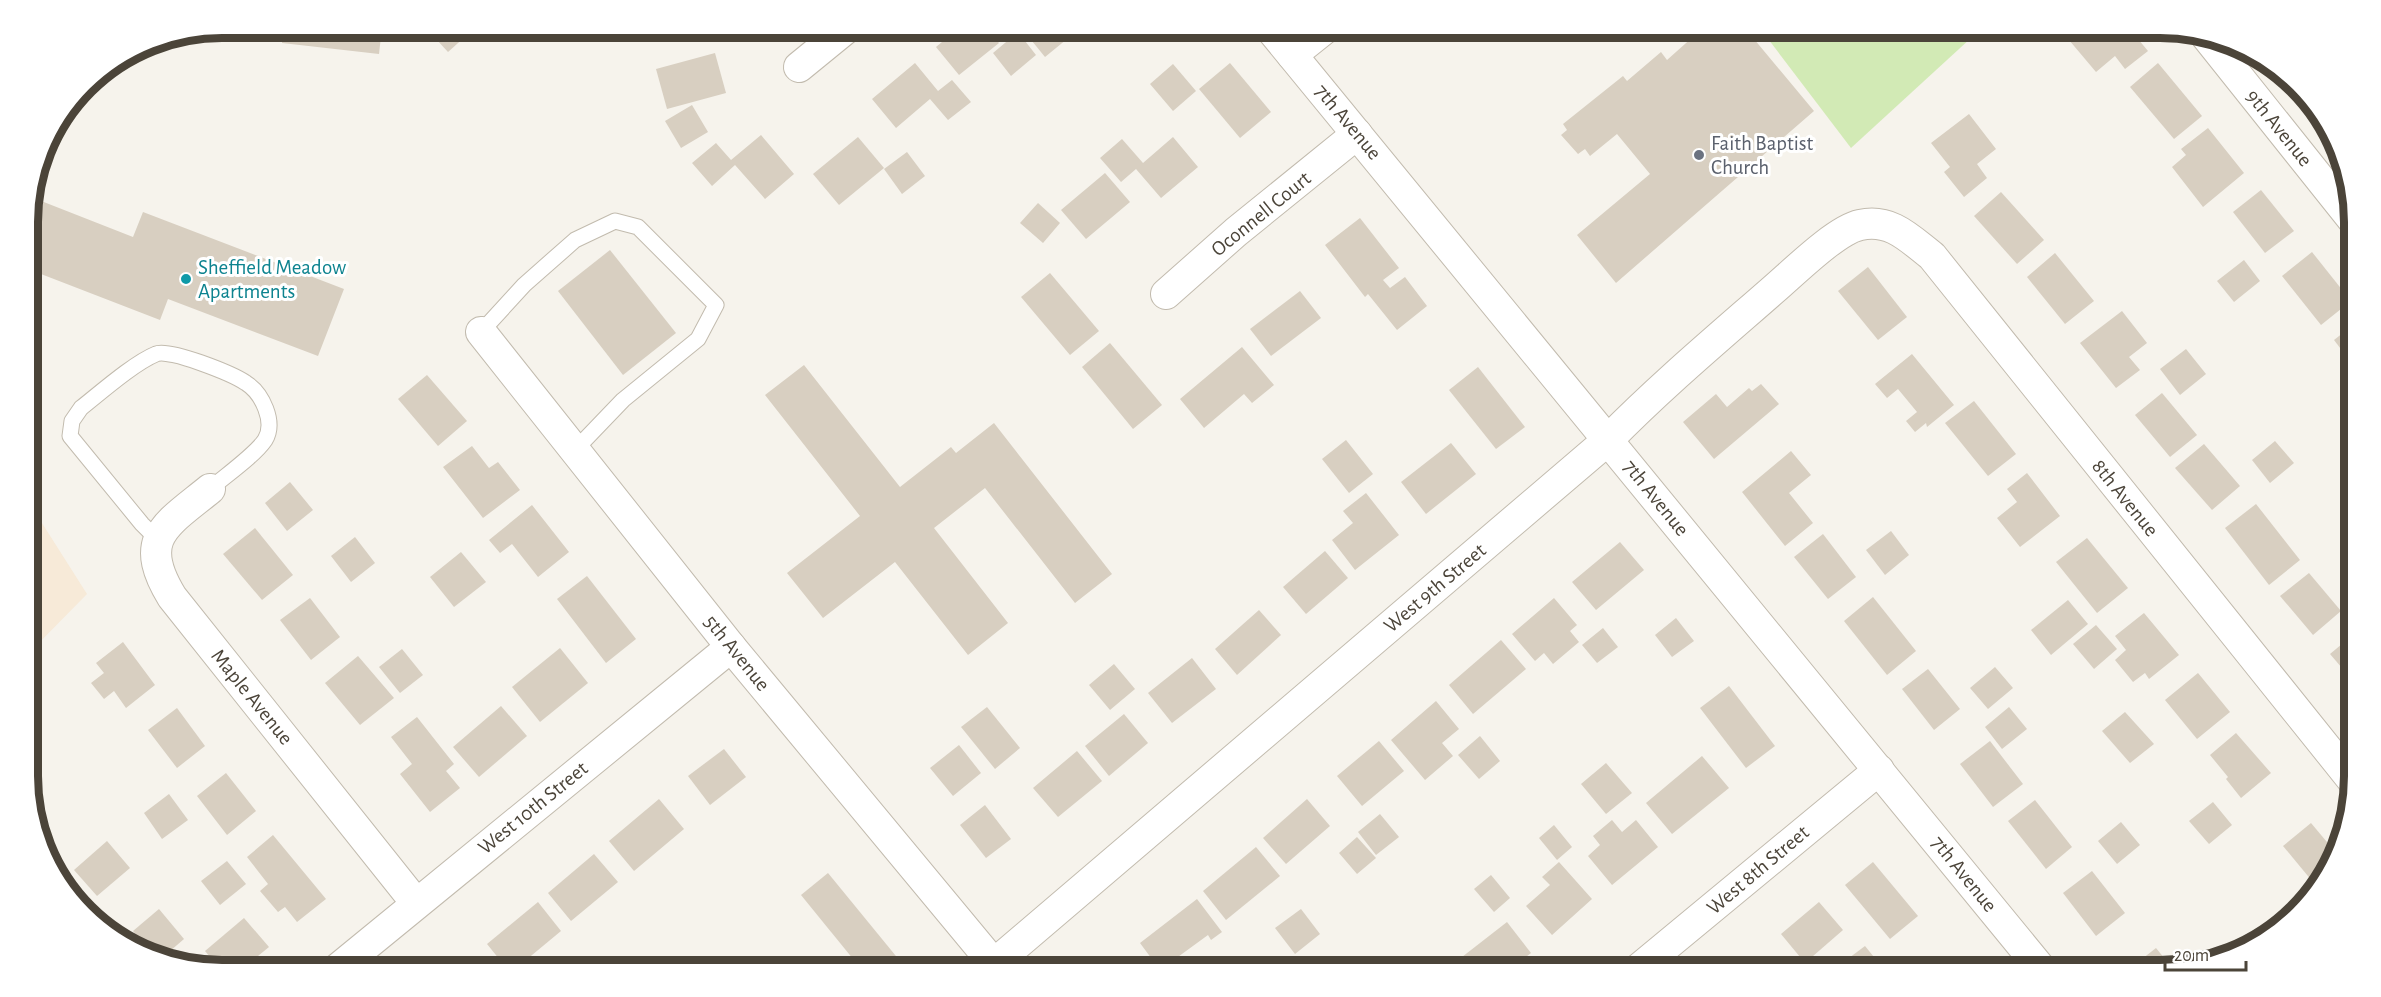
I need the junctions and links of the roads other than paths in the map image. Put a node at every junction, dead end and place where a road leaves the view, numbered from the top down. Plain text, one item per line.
1 (835, 38) edge
2 (1278, 38) edge
3 (1313, 38) edge
4 (2214, 46) edge
5 (1292, 55) junction
6 (799, 67) dead end
7 (1357, 134) junction
8 (2343, 207) edge
9 (1888, 226) joint
10 (1166, 294) dead end
11 (481, 332) joint
12 (1608, 440) junction
13 (575, 450) junction
14 (210, 489) joint
15 (158, 540) junction
16 (730, 647) junction
17 (1879, 770) junction
18 (2344, 770) edge
19 (416, 903) junction
20 (1650, 959) edge
21 (2033, 959) edge
22 (348, 960) edge
23 (987, 960) edge
24 (1004, 960) edge

1 - 6 street
2 - 5 street, 7th Avenue
3 - 5 street
4 - 8 street, 9th Avenue
5 - 7 street, 7th Avenue
7 - 10 street, Oconnell Court
7 - 12 street, 7th Avenue
9 - 12 street, West 9th Street
9 - 18 street, 8th Avenue
11 - 13 street, 5th Avenue
11 - 13 lane
12 - 17 street, 7th Avenue
12 - 24 street, West 9th Street
13 - 16 street, 5th Avenue
14 - 15 street
14 - 15 lane
15 - 19 street, Maple Avenue
16 - 19 street, West 10th Street
16 - 23 street, 5th Avenue
17 - 20 street, West 8th Street
17 - 21 street, 7th Avenue
19 - 22 street, West 10th Street

